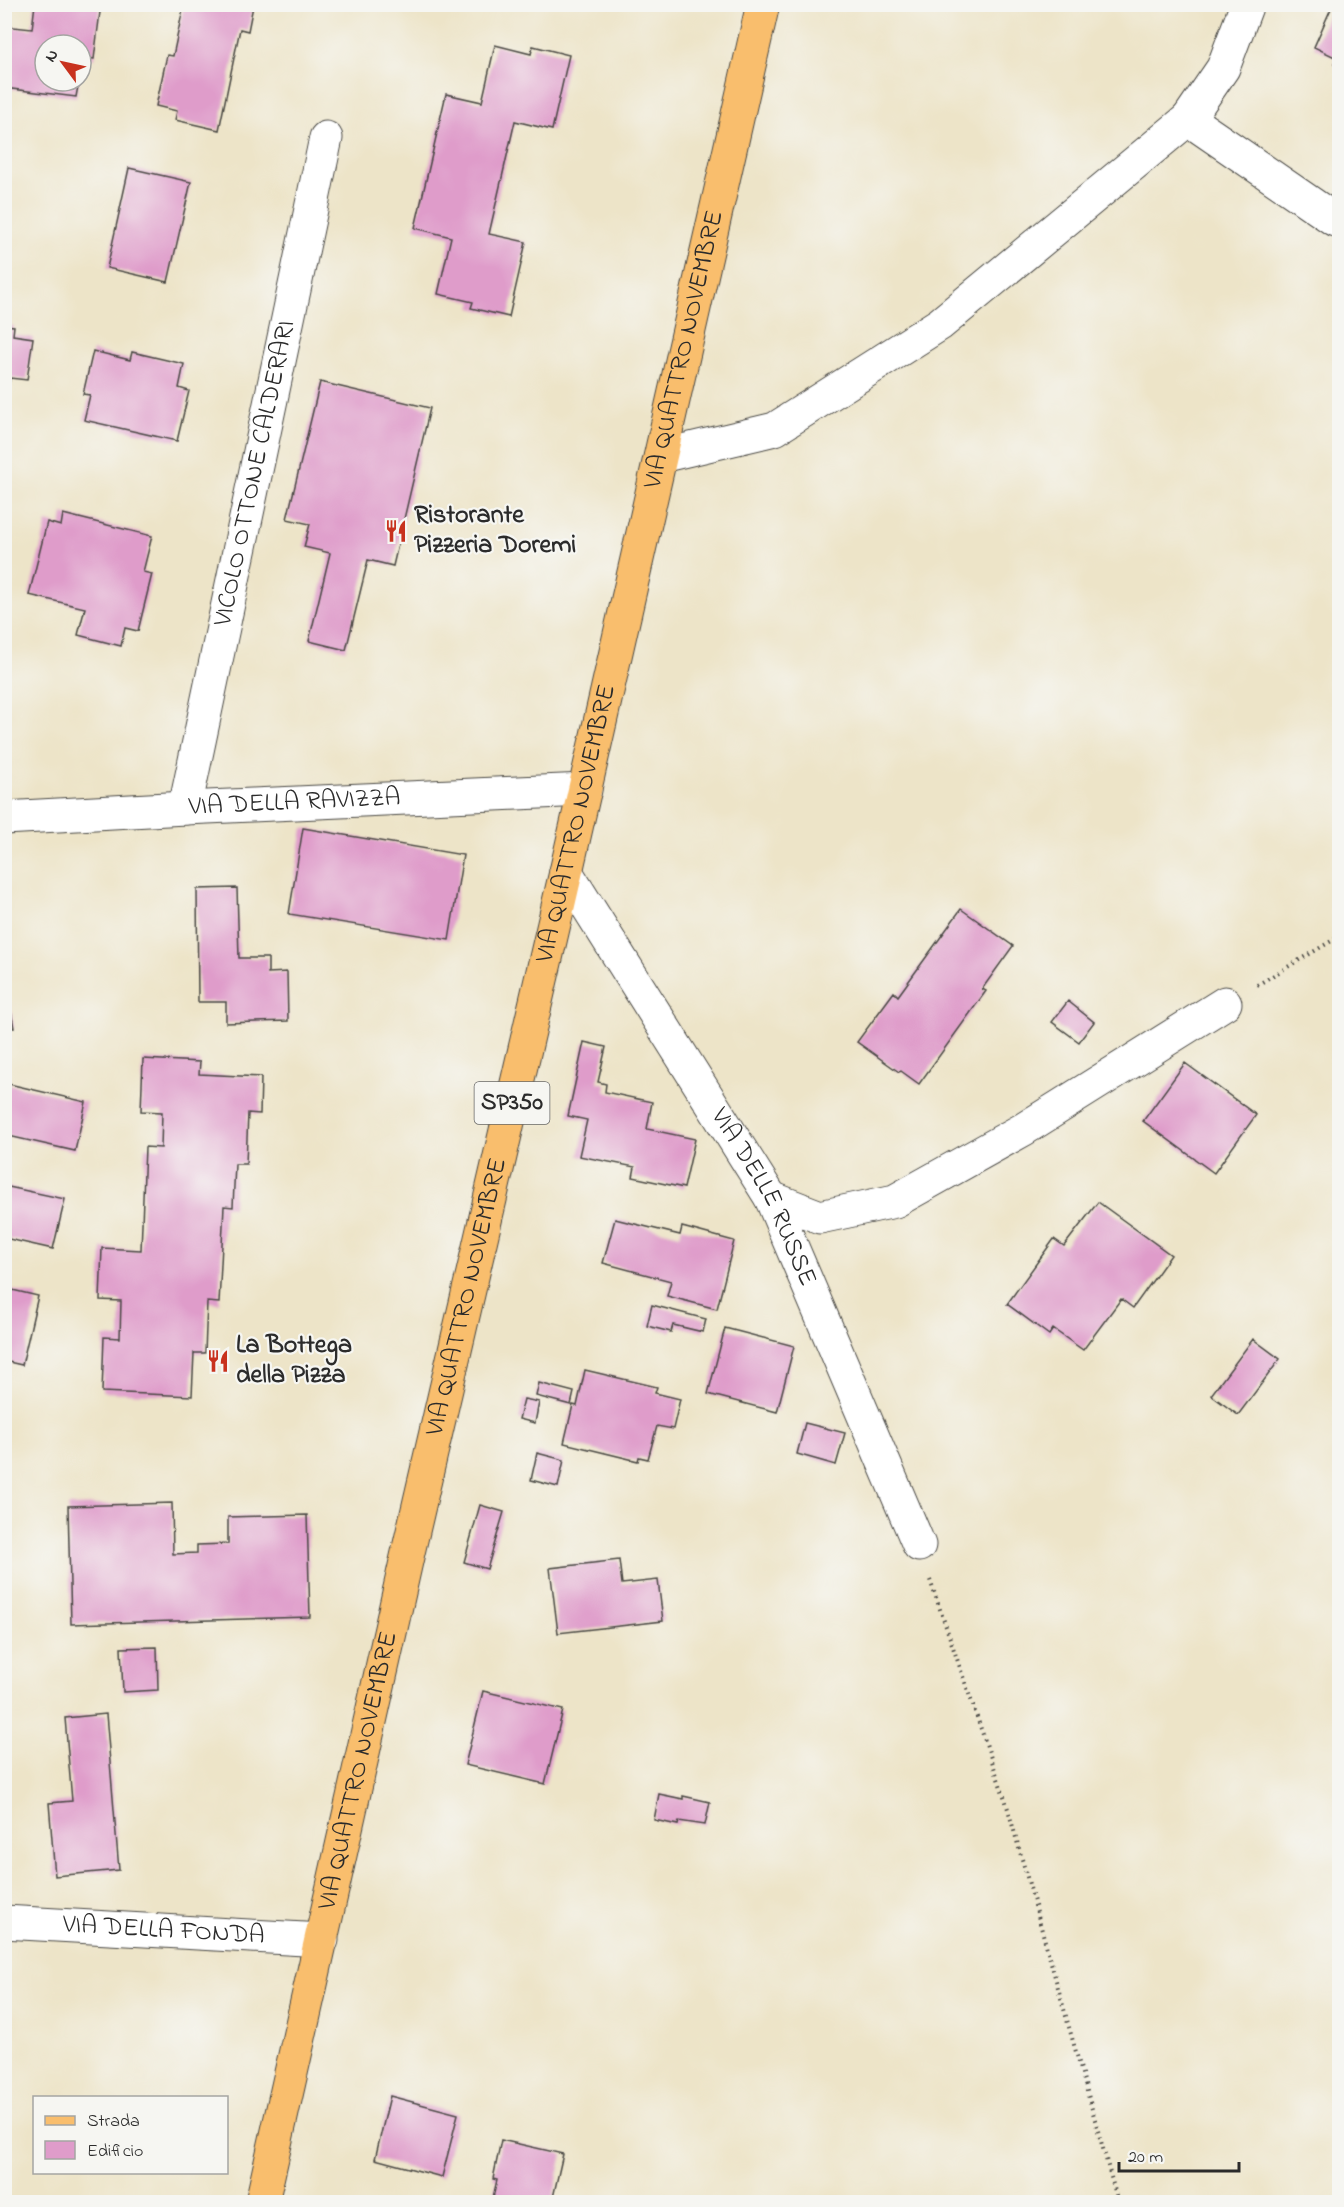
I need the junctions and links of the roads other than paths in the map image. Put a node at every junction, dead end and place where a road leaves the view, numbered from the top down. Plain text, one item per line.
1 (763, 4) edge
2 (1248, 4) edge
3 (1188, 119) junction
4 (326, 138) dead end
5 (1335, 220) dead end
6 (661, 456) junction
7 (585, 790) junction
8 (185, 808) junction
9 (4, 818) edge
10 (566, 872) junction
11 (1225, 1003) road end
12 (771, 1198) junction
13 (919, 1545) road end
14 (4, 1922) edge
15 (322, 1940) junction
16 (262, 2202) edge

1 - 6 main road, VIA QUATTRO NOVEMBRE / SP350
2 - 3 street
3 - 5 street
3 - 6 street
4 - 8 street, VICOLO OTTONE CALDERARI
6 - 7 main road, VIA QUATTRO NOVEMBRE / SP350
7 - 8 street, VIA DELLA RAVIZZA
7 - 10 main road, VIA QUATTRO NOVEMBRE / SP350
8 - 9 street, VIA DELLA RAVIZZA
10 - 12 street, VIA DELLE RUSSE
10 - 15 main road, VIA QUATTRO NOVEMBRE / SP350
11 - 12 street
12 - 13 street, VIA DELLE RUSSE
14 - 15 street, VIA DELLA FONDA
15 - 16 main road, VIA QUATTRO NOVEMBRE / SP350

